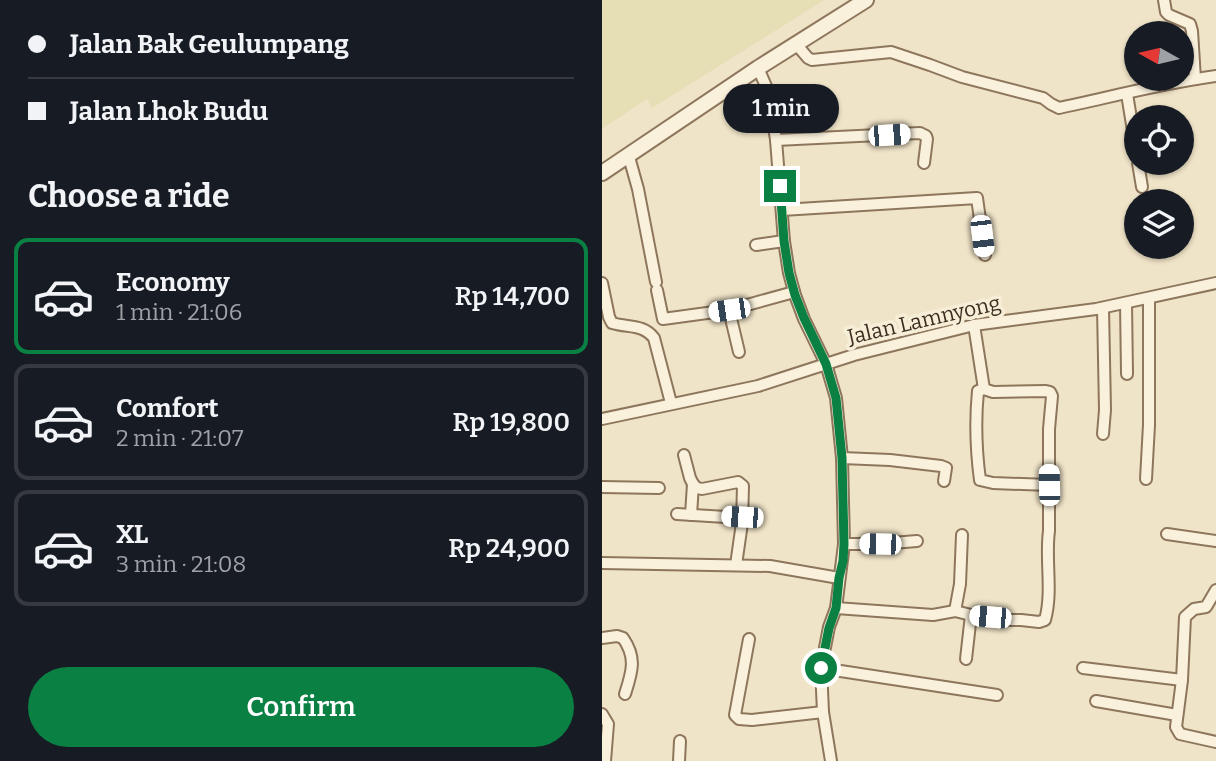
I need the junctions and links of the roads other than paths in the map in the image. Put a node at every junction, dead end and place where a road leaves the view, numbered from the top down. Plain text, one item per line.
1 (866, 0) edge
2 (1164, 0) edge
3 (796, 44) junction
4 (758, 68) junction
5 (1216, 76) edge
6 (1195, 79) junction
7 (1127, 94) junction
8 (1129, 105) edge
9 (776, 140) junction
10 (629, 157) junction
11 (924, 163) dead end
12 (602, 173) edge
13 (1140, 175) edge
14 (1142, 187) dead end
15 (782, 210) junction
16 (784, 241) junction
17 (756, 245) dead end
18 (985, 255) dead end
19 (1216, 283) edge
20 (602, 284) edge
21 (794, 292) junction
22 (1149, 298) junction
23 (1126, 303) junction
24 (1103, 308) junction
25 (729, 310) junction
26 (974, 325) junction
27 (740, 352) dead end
28 (826, 364) junction
29 (1127, 374) dead end
30 (984, 389) junction
31 (671, 403) junction
32 (602, 419) edge
33 (1103, 434) dead end
34 (684, 455) dead end
35 (842, 458) junction
36 (1146, 479) dead end
37 (944, 481) dead end
38 (693, 484) junction
39 (1049, 485) junction
40 (602, 487) edge
41 (659, 488) dead end
42 (677, 514) dead end
43 (691, 515) junction
44 (742, 517) junction
45 (1167, 534) dead end
46 (962, 536) dead end
47 (917, 541) dead end
48 (1216, 541) edge
49 (844, 544) junction
50 (602, 563) edge
51 (736, 565) junction
52 (839, 578) junction
53 (1216, 590) edge
54 (836, 608) junction
55 (955, 611) junction
56 (971, 615) junction
57 (602, 638) edge
58 (749, 639) dead end
59 (966, 659) dead end
60 (1083, 667) dead end
61 (821, 668) junction
62 (1182, 680) junction
63 (625, 694) dead end
64 (997, 695) dead end
65 (1096, 701) dead end
66 (823, 712) junction
67 (602, 713) edge
68 (1177, 715) junction
69 (680, 741) dead end
70 (1216, 742) edge
71 (605, 761) edge
72 (680, 761) edge
73 (831, 761) edge

1 - 3 street
2 - 6 street
3 - 4 street
3 - 7 street
4 - 9 street
4 - 10 street
5 - 6 street
6 - 7 street
7 - 8 street
9 - 11 street
9 - 15 street
10 - 12 street
10 - 25 street
13 - 14 street
15 - 16 street
15 - 18 street
16 - 17 street
16 - 21 street
19 - 22 street, Jalan Lamnyong
20 - 31 street
21 - 25 street
21 - 28 street
22 - 23 street, Jalan Lamnyong
22 - 36 street
23 - 24 street, Jalan Lamnyong
23 - 29 street
24 - 26 street, Jalan Lamnyong
24 - 33 street
25 - 27 street
26 - 28 street, Jalan Lamnyong
26 - 30 street
28 - 31 street, Jalan Lamnyong
28 - 35 street
30 - 39 street
30 - 39 street
31 - 32 street, Jalan Lamnyong
34 - 38 street
35 - 37 street
35 - 49 street
38 - 43 street
38 - 44 street
39 - 56 street
40 - 41 street
42 - 43 street
43 - 44 street
44 - 51 street
45 - 48 street
46 - 55 street
47 - 49 street
49 - 52 street
50 - 51 street
51 - 52 street
52 - 54 street
53 - 62 street
54 - 55 street
54 - 61 street
55 - 56 street
56 - 59 street
57 - 63 street
58 - 66 street
60 - 62 street
61 - 64 street
61 - 66 street
62 - 68 street
65 - 68 street
66 - 73 street
67 - 71 street
68 - 70 street
69 - 72 street

